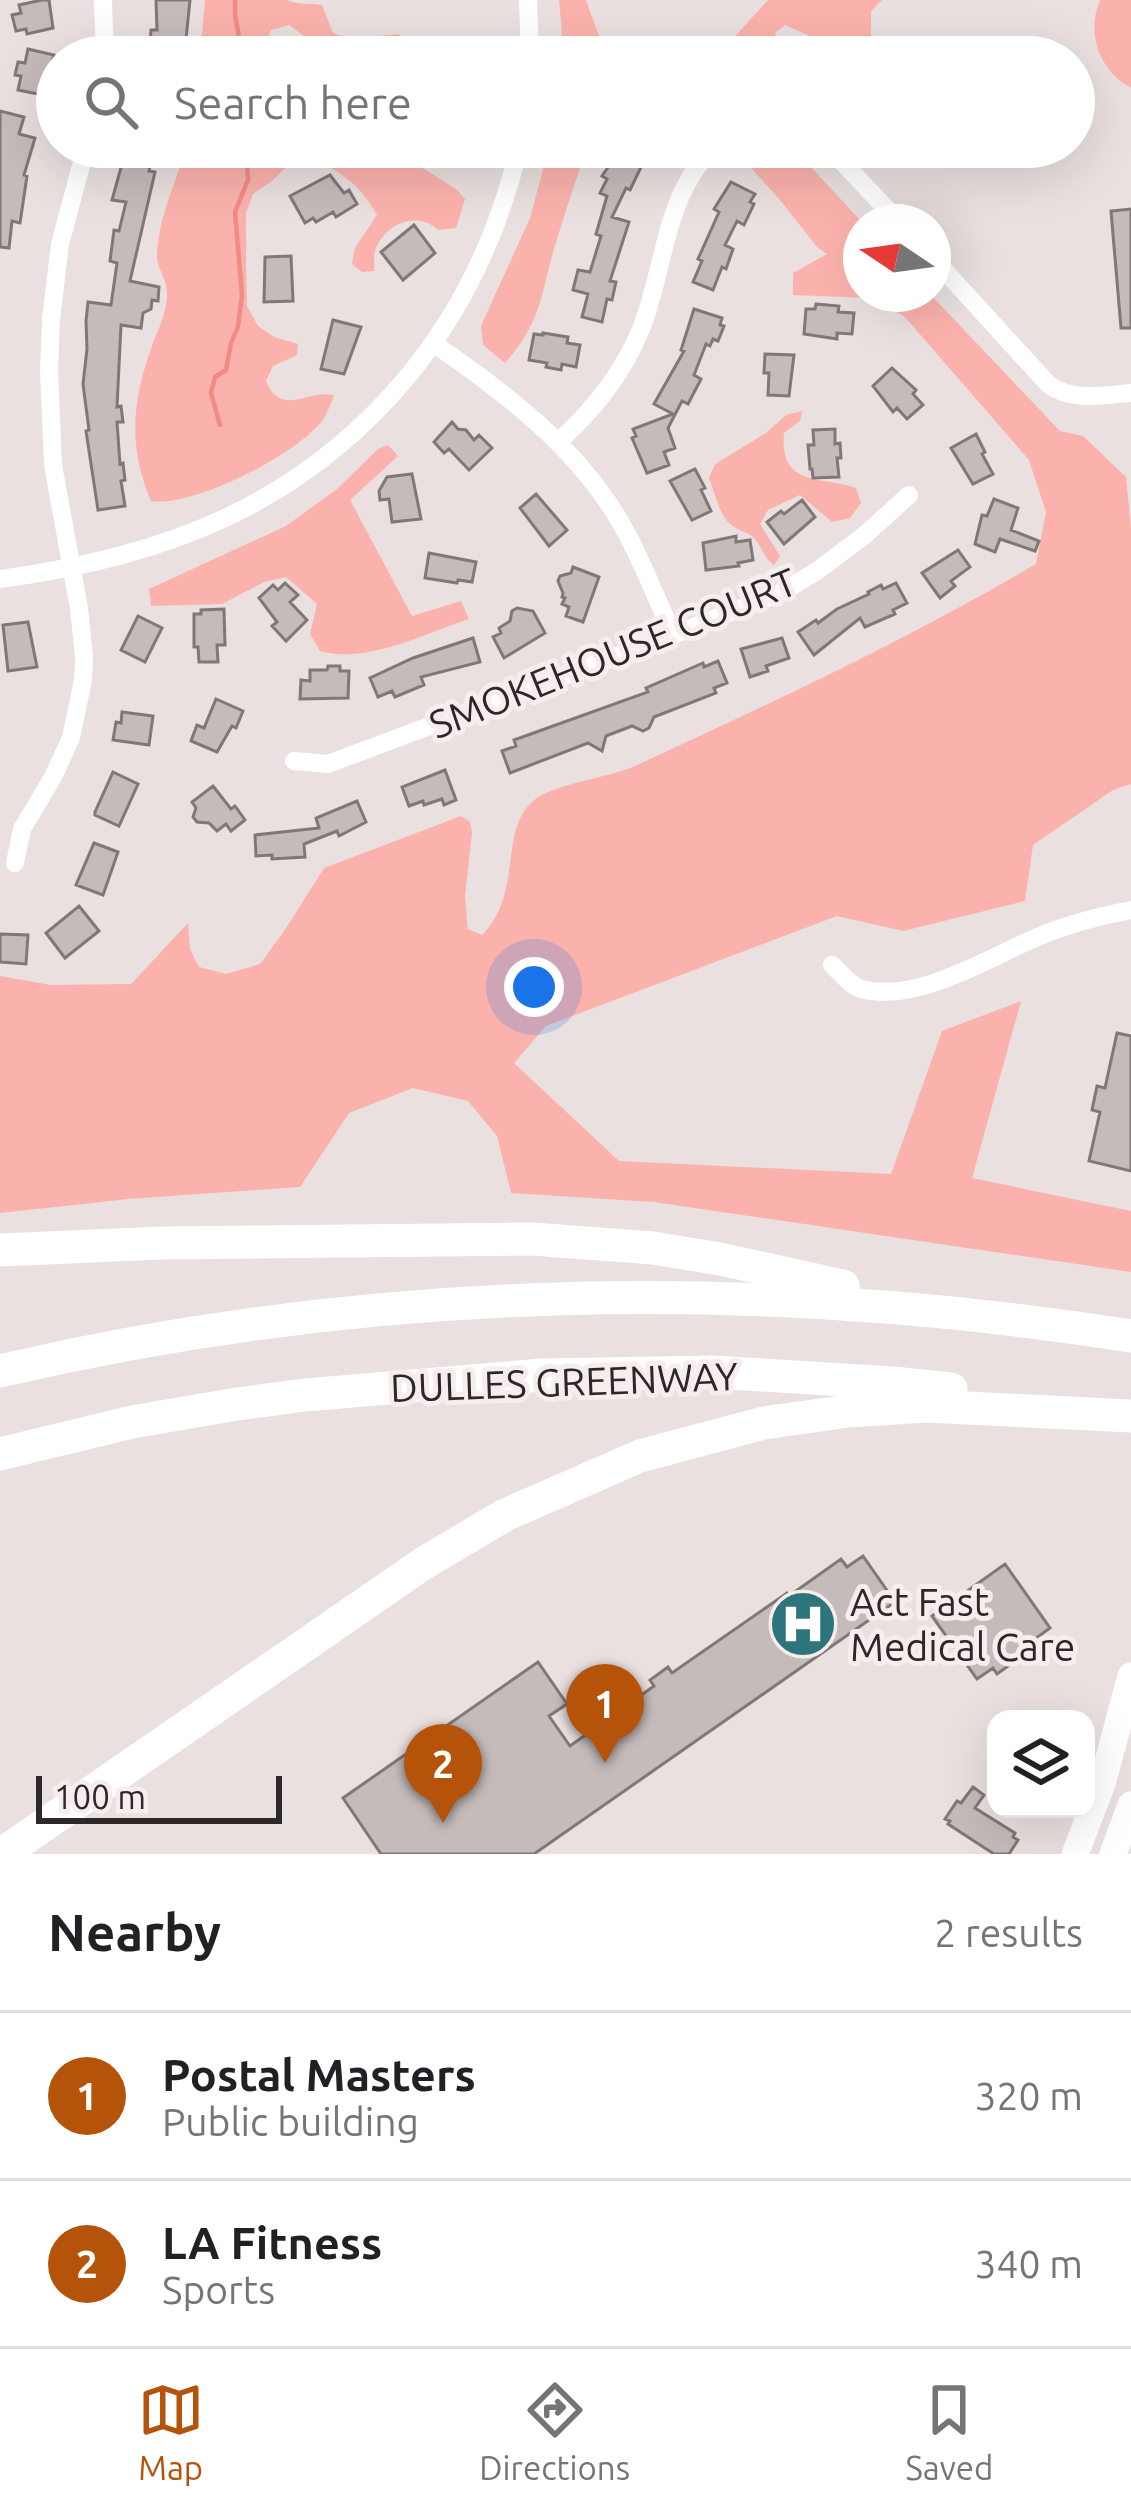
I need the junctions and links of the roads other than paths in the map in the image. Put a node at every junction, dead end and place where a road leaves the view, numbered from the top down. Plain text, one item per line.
1 (103, 0) edge
2 (528, 0) edge
3 (104, 36) edge
4 (529, 36) edge
5 (80, 168) edge
6 (513, 168) edge
7 (696, 168) edge
8 (848, 168) edge
9 (882, 204) edge
10 (951, 278) edge
11 (434, 344) junction
12 (1131, 393) edge
13 (558, 442) junction
14 (909, 495) dead end
15 (70, 567) junction
16 (0, 579) edge
17 (674, 635) junction
18 (293, 761) dead end
19 (15, 863) dead end
20 (1131, 910) edge
21 (832, 965) dead end
22 (0, 1250) edge
23 (968, 1313) junction
24 (1131, 1336) edge
25 (0, 1371) edge
26 (1131, 1415) edge
27 (0, 1454) edge
28 (1131, 1676) edge
29 (1131, 1805) edge
30 (45, 1824) junction
31 (2, 1854) edge
32 (25, 1854) edge
33 (1075, 1854) edge
34 (1113, 1854) edge

1 - 3 street
2 - 4 street
5 - 15 street
6 - 11 street
7 - 13 street
8 - 9 street
10 - 12 street
11 - 13 street
11 - 15 street
13 - 17 street
14 - 17 street, SMOKEHOUSE COURT
15 - 16 street
15 - 19 street
17 - 18 street, SMOKEHOUSE COURT
20 - 21 street
22 - 23 highway
23 - 24 highway, DULLES GREENWAY
23 - 25 highway, DULLES GREENWAY
26 - 27 highway, DULLES GREENWAY
26 - 30 highway
28 - 33 main road
29 - 34 main road
30 - 31 highway
30 - 32 highway

